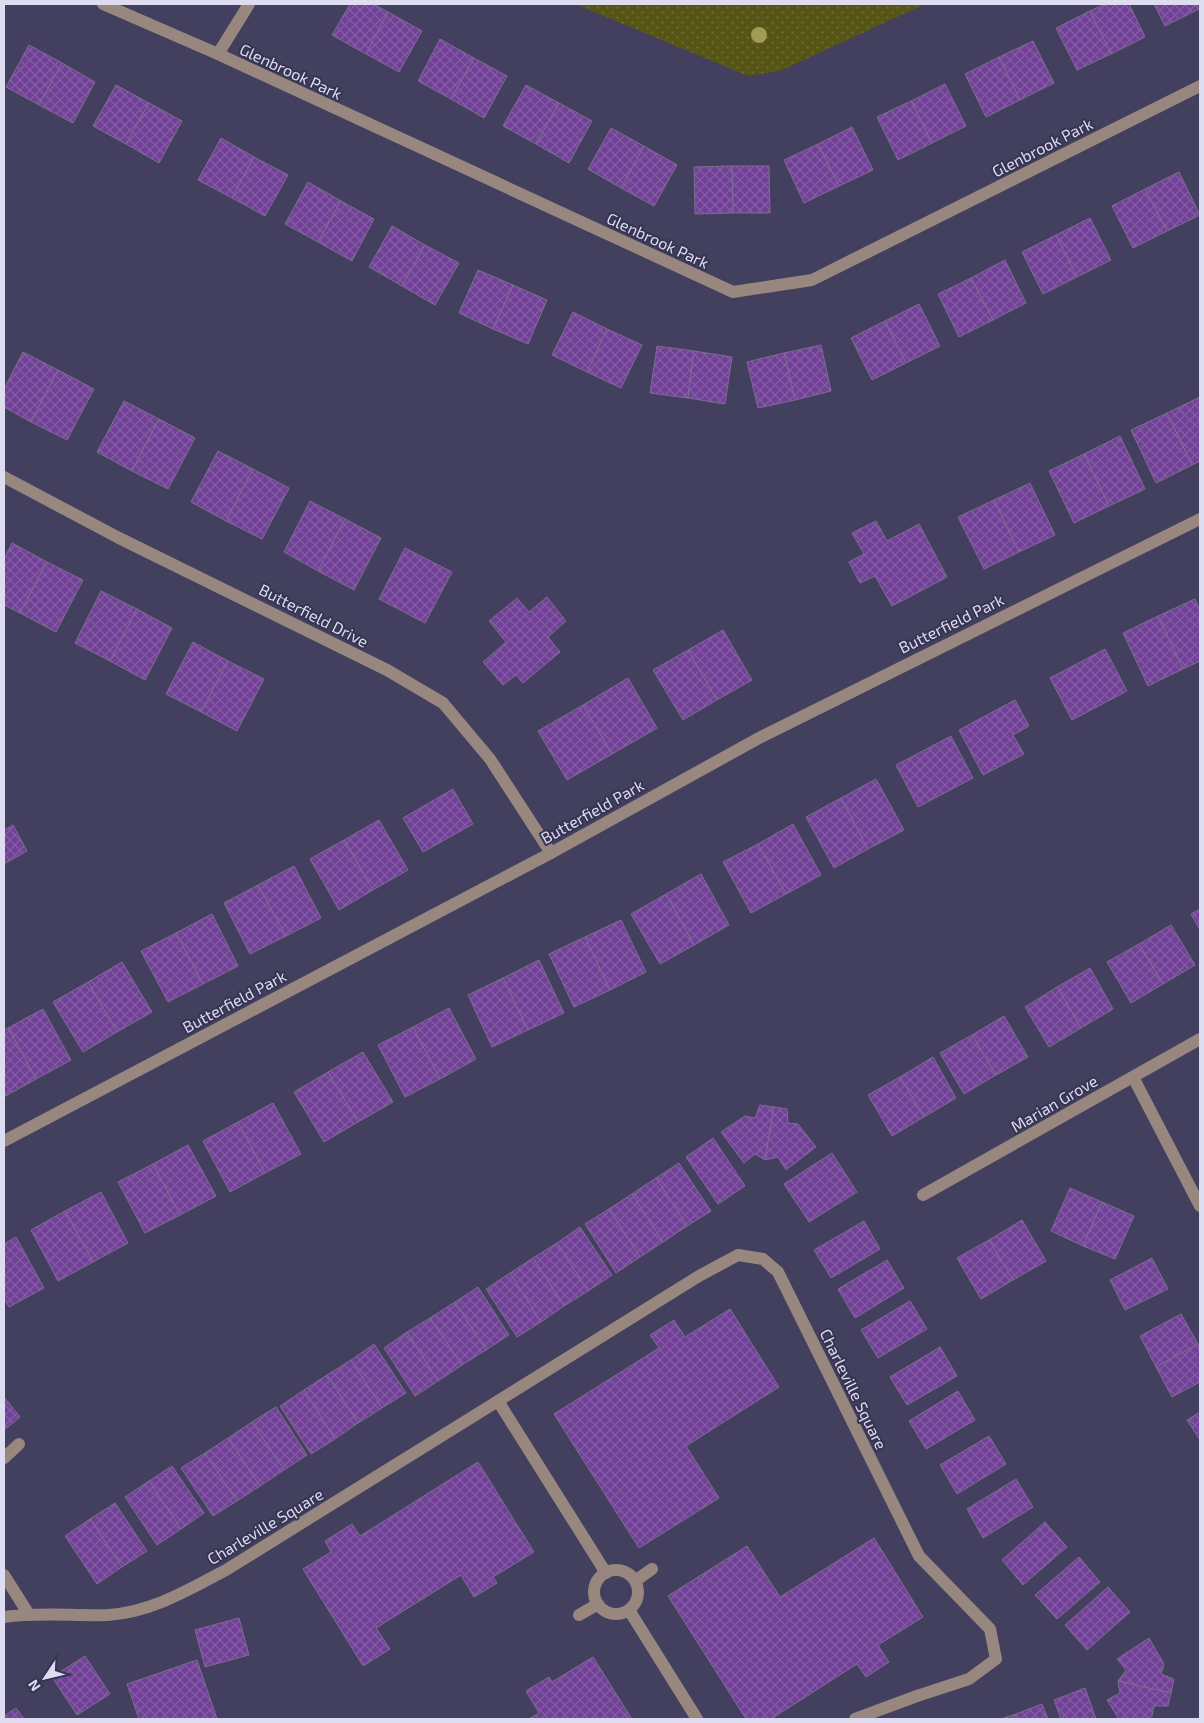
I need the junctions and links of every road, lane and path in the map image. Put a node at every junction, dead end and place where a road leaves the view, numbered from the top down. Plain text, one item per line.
1 (103, 4) edge
2 (249, 4) edge
3 (218, 54) junction
4 (1200, 86) edge
5 (4, 477) edge
6 (1200, 520) edge
7 (550, 853) junction
8 (1200, 1038) edge
9 (1133, 1076) junction
10 (4, 1141) edge
11 (923, 1195) dead end
12 (1200, 1206) edge
13 (498, 1401) junction
14 (19, 1444) dead end
15 (4, 1458) edge
16 (652, 1569) dead end
17 (606, 1573) junction
18 (4, 1574) edge
19 (635, 1581) junction
20 (598, 1604) junction
21 (629, 1610) junction
22 (28, 1614) junction
23 (579, 1615) dead end
24 (4, 1618) edge
25 (697, 1719) edge
26 (855, 1719) edge

1 - 3 street, Glenbrook Park
2 - 3 street
3 - 4 street, Glenbrook Park
5 - 7 street, Butterfield Drive
6 - 7 street, Butterfield Park
7 - 10 street, Butterfield Park
8 - 9 street, Marian Grove
9 - 11 street, Marian Grove
9 - 12 street
13 - 17 street
13 - 22 street, Charleville Square
13 - 26 street, Charleville Square
14 - 15 street
16 - 19 street
17 - 19 street
17 - 20 street
18 - 22 street
19 - 21 street
20 - 21 street
20 - 23 street
21 - 25 street
22 - 24 street, Charleville Square

